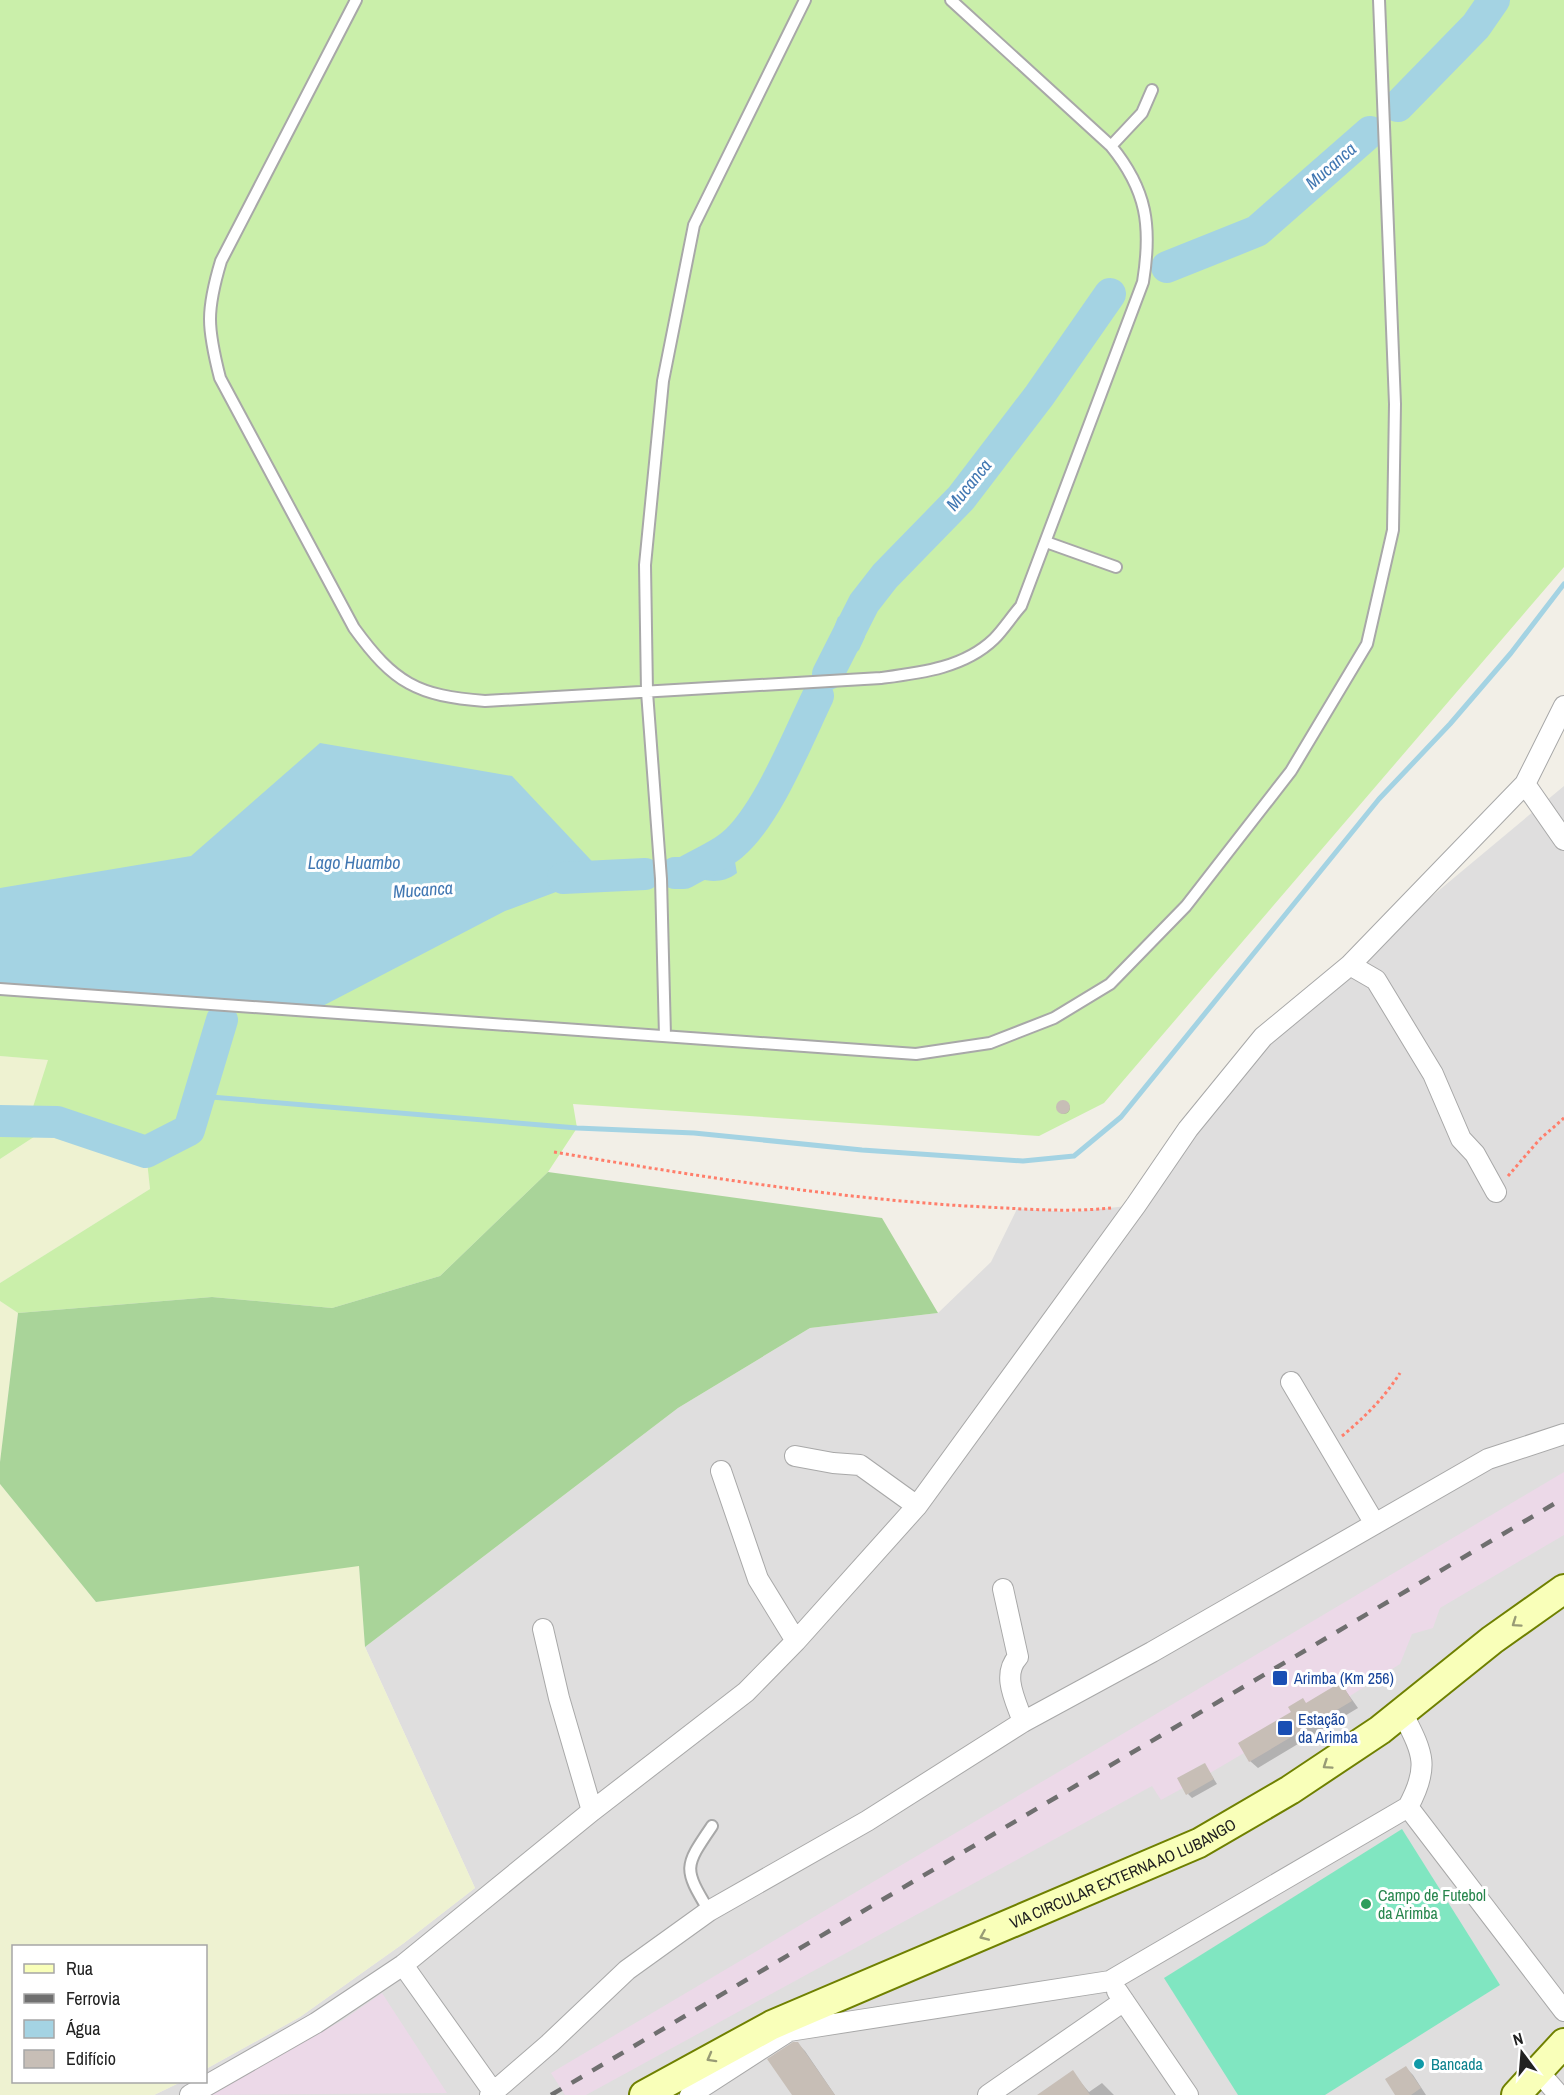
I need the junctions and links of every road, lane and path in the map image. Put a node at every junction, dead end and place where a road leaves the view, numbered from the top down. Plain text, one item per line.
1 (356, 0) edge
2 (805, 0) edge
3 (951, 0) edge
4 (1379, 0) edge
5 (1152, 90) dead end
6 (1111, 146) junction
7 (1046, 542) junction
8 (1116, 567) dead end
9 (647, 692) junction
10 (1564, 706) edge
11 (1525, 784) junction
12 (1564, 840) edge
13 (1350, 965) junction
14 (0, 989) edge
15 (665, 1036) junction
16 (1564, 1118) edge
17 (554, 1152) dead end
18 (1496, 1192) joint
19 (1136, 1205) junction
20 (1400, 1373) dead end
21 (1292, 1382) dead end
22 (1564, 1434) edge
23 (1329, 1446) junction
24 (795, 1456) dead end
25 (721, 1471) dead end
26 (917, 1506) junction
27 (1375, 1524) junction
28 (1003, 1589) dead end
29 (1564, 1589) edge
30 (543, 1629) dead end
31 (796, 1641) junction
32 (1402, 1712) junction
33 (1023, 1722) junction
34 (1408, 1807) junction
35 (592, 1811) junction
36 (712, 1826) dead end
37 (709, 1911) junction
38 (403, 1965) junction
39 (1110, 1981) junction
40 (1124, 2001) junction
41 (1564, 2011) edge
42 (1564, 2043) edge
43 (1538, 2071) junction
44 (492, 2094) edge
45 (189, 2095) edge
46 (644, 2095) edge
47 (690, 2095) edge
48 (988, 2095) edge
49 (1188, 2095) edge
50 (1516, 2095) edge
51 (1559, 2095) edge

1 - 9 lane
2 - 9 lane
3 - 6 lane
4 - 15 lane
5 - 6 lane
6 - 7 lane
7 - 8 lane
7 - 9 lane
9 - 15 lane
10 - 11 street
11 - 12 street
11 - 13 street
13 - 18 street
13 - 19 street
14 - 15 lane
16 - 18 path
17 - 19 path
19 - 26 street
20 - 23 path
21 - 23 street
22 - 27 street
23 - 27 street
24 - 26 street
25 - 31 street
26 - 31 street
27 - 33 street
28 - 33 street
29 -> 32 main road, VIA CIRCULAR EXTERNA AO LUBANGO
30 - 35 street
31 - 35 street
32 - 34 street
32 -> 46 main road, VIA CIRCULAR EXTERNA AO LUBANGO
33 - 37 street
34 - 39 street
34 - 41 street
35 - 38 street
36 - 37 lane
37 - 44 street
38 - 44 street
38 - 45 street
39 - 40 street
39 - 47 street
40 - 48 street
40 - 49 street
42 - 43 main road
43 - 50 main road
43 - 51 street

